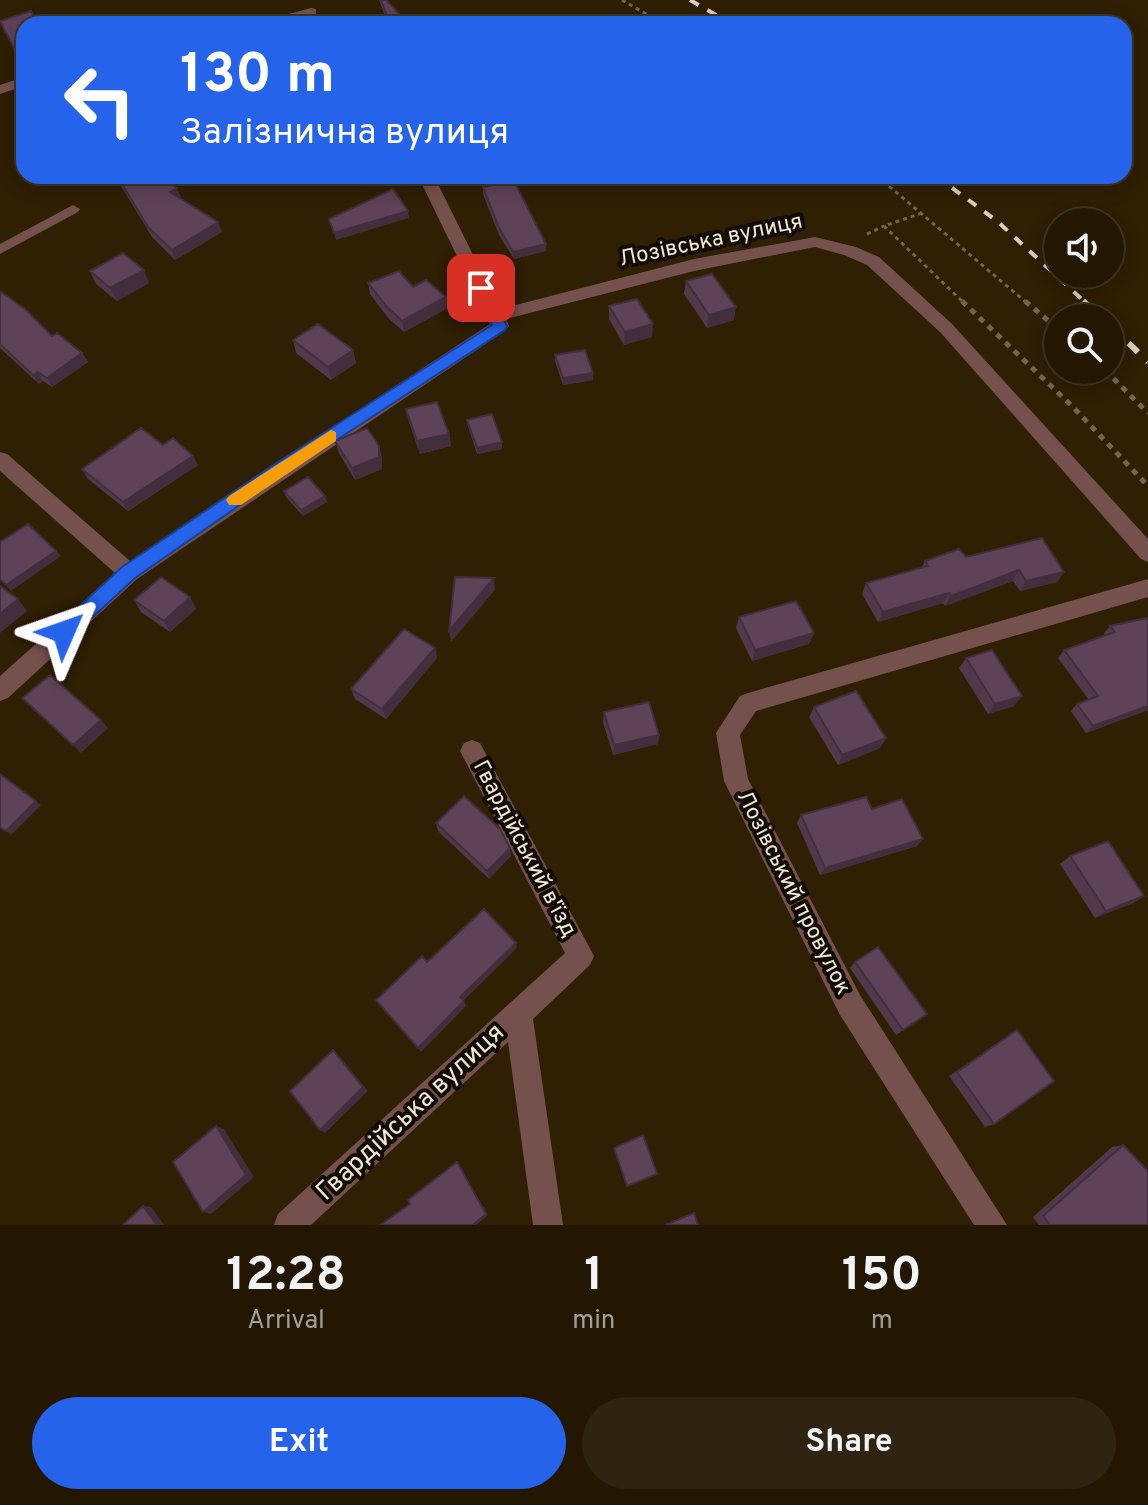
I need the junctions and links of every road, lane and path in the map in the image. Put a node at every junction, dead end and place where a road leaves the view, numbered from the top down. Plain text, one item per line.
1 (298, 0) edge
2 (622, 0) edge
3 (311, 12) junction
4 (293, 16) edge
5 (315, 16) edge
6 (649, 16) edge
7 (430, 184) edge
8 (887, 184) edge
9 (73, 209) dead end
10 (922, 213) junction
11 (0, 250) edge
12 (495, 316) junction
13 (1044, 317) edge
14 (1119, 384) edge
15 (1148, 413) edge
16 (0, 459) edge
17 (1148, 486) edge
18 (1148, 553) edge
19 (129, 573) junction
20 (1148, 588) edge
21 (0, 691) edge
22 (472, 751) dead end
23 (518, 1015) junction
24 (289, 1225) edge
25 (548, 1225) edge
26 (992, 1225) edge

1 - 3 street
2 - 6 path
3 - 4 street
3 - 5 street
7 - 12 street
8 - 10 path
9 - 11 lane
10 - 13 path
10 - 17 path
12 - 18 street, Лозівська вулиця
12 - 19 street
14 - 15 path
16 - 19 street
19 - 21 street
20 - 26 street, Лозівський провулок
22 - 23 street, Гвардійський в'їзд
23 - 24 street, Гвардійська вулиця
23 - 25 street, Гвардійська вулиця

